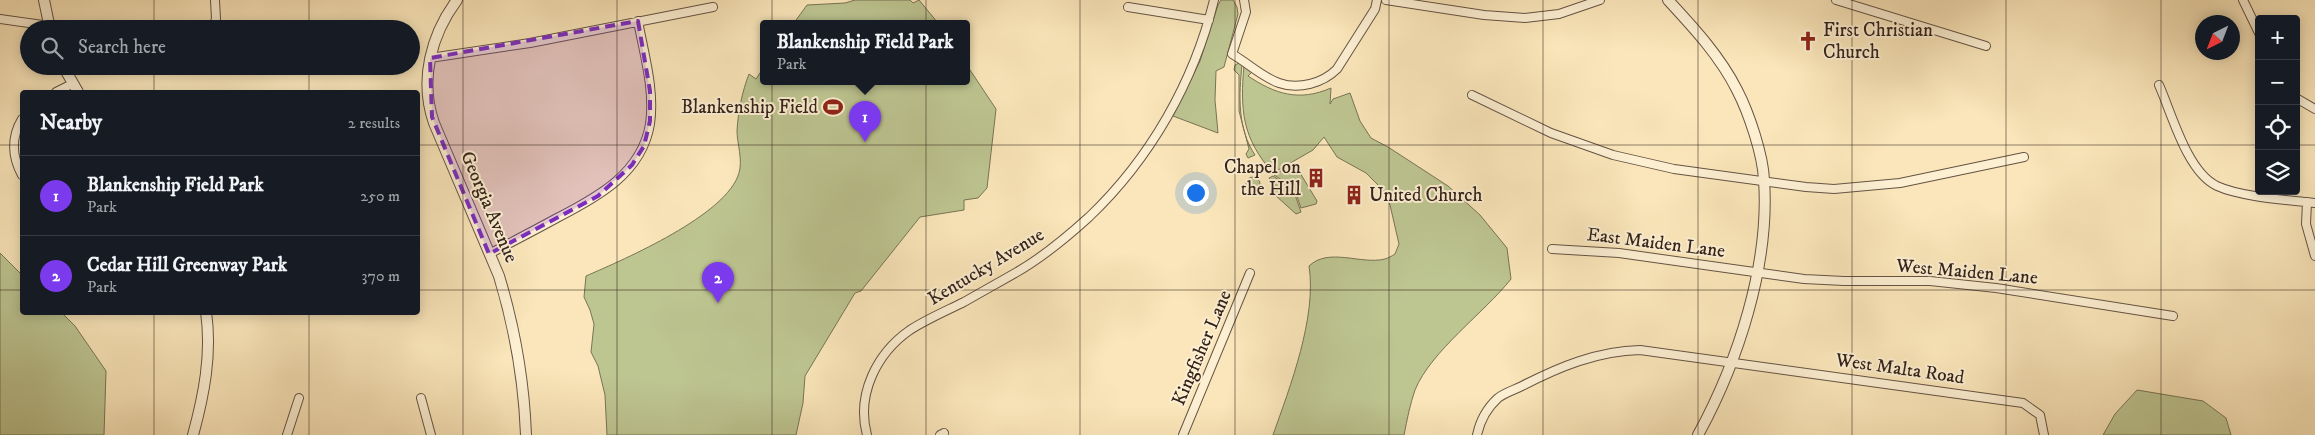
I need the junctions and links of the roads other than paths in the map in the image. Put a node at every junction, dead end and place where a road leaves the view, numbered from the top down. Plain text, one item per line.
1 (44, 0) edge
2 (215, 0) edge
3 (457, 0) edge
4 (1214, 0) edge
5 (1244, 0) edge
6 (1377, 0) edge
7 (1386, 0) edge
8 (1398, 0) edge
9 (1600, 0) edge
10 (1668, 0) edge
11 (1836, 0) edge
12 (2243, 0) edge
13 (713, 7) dead end
14 (1128, 7) dead end
15 (0, 19) edge
16 (48, 20) edge
17 (214, 20) edge
18 (1209, 20) junction
19 (638, 21) junction
20 (20, 22) edge
21 (2255, 25) edge
22 (1986, 46) dead end
23 (430, 58) junction
24 (68, 75) edge
25 (2160, 85) dead end
26 (75, 88) edge
27 (1472, 95) dead end
28 (2300, 100) edge
29 (2315, 109) edge
30 (20, 123) edge
31 (2024, 157) dead end
32 (20, 170) edge
33 (1765, 182) junction
34 (2311, 203) edge
35 (1552, 249) dead end
36 (489, 254) junction
37 (2315, 256) edge
38 (1756, 272) junction
39 (1250, 273) dead end
40 (206, 315) edge
41 (2174, 316) dead end
42 (1732, 363) junction
43 (300, 398) dead end
44 (421, 398) dead end
45 (193, 435) edge
46 (287, 435) edge
47 (431, 435) edge
48 (526, 435) edge
49 (867, 435) edge
50 (1183, 435) edge
51 (1477, 435) edge
52 (1698, 435) edge
53 (2044, 435) edge

1 - 16 street
2 - 17 street
3 - 23 street, Georgia Avenue
4 - 18 street, Kentucky Avenue
5 - 6 street
7 - 8 street
8 - 9 street
10 - 33 street
11 - 22 street
12 - 21 street
13 - 19 street
14 - 18 street
15 - 20 street
18 - 49 street, Kentucky Avenue
19 - 23 street
19 - 36 street
23 - 36 street, Georgia Avenue
24 - 26 street
25 - 34 street
27 - 33 street
28 - 29 street
30 - 32 street
31 - 33 street
33 - 38 street
34 - 37 street
35 - 38 street, East Maiden Lane
36 - 48 street, Georgia Avenue
38 - 41 street, West Maiden Lane
38 - 42 street
39 - 50 street, Kingfisher Lane
40 - 45 street
42 - 51 street, West Malta Road
42 - 52 street
42 - 53 street, West Malta Road
43 - 46 street
44 - 47 street

